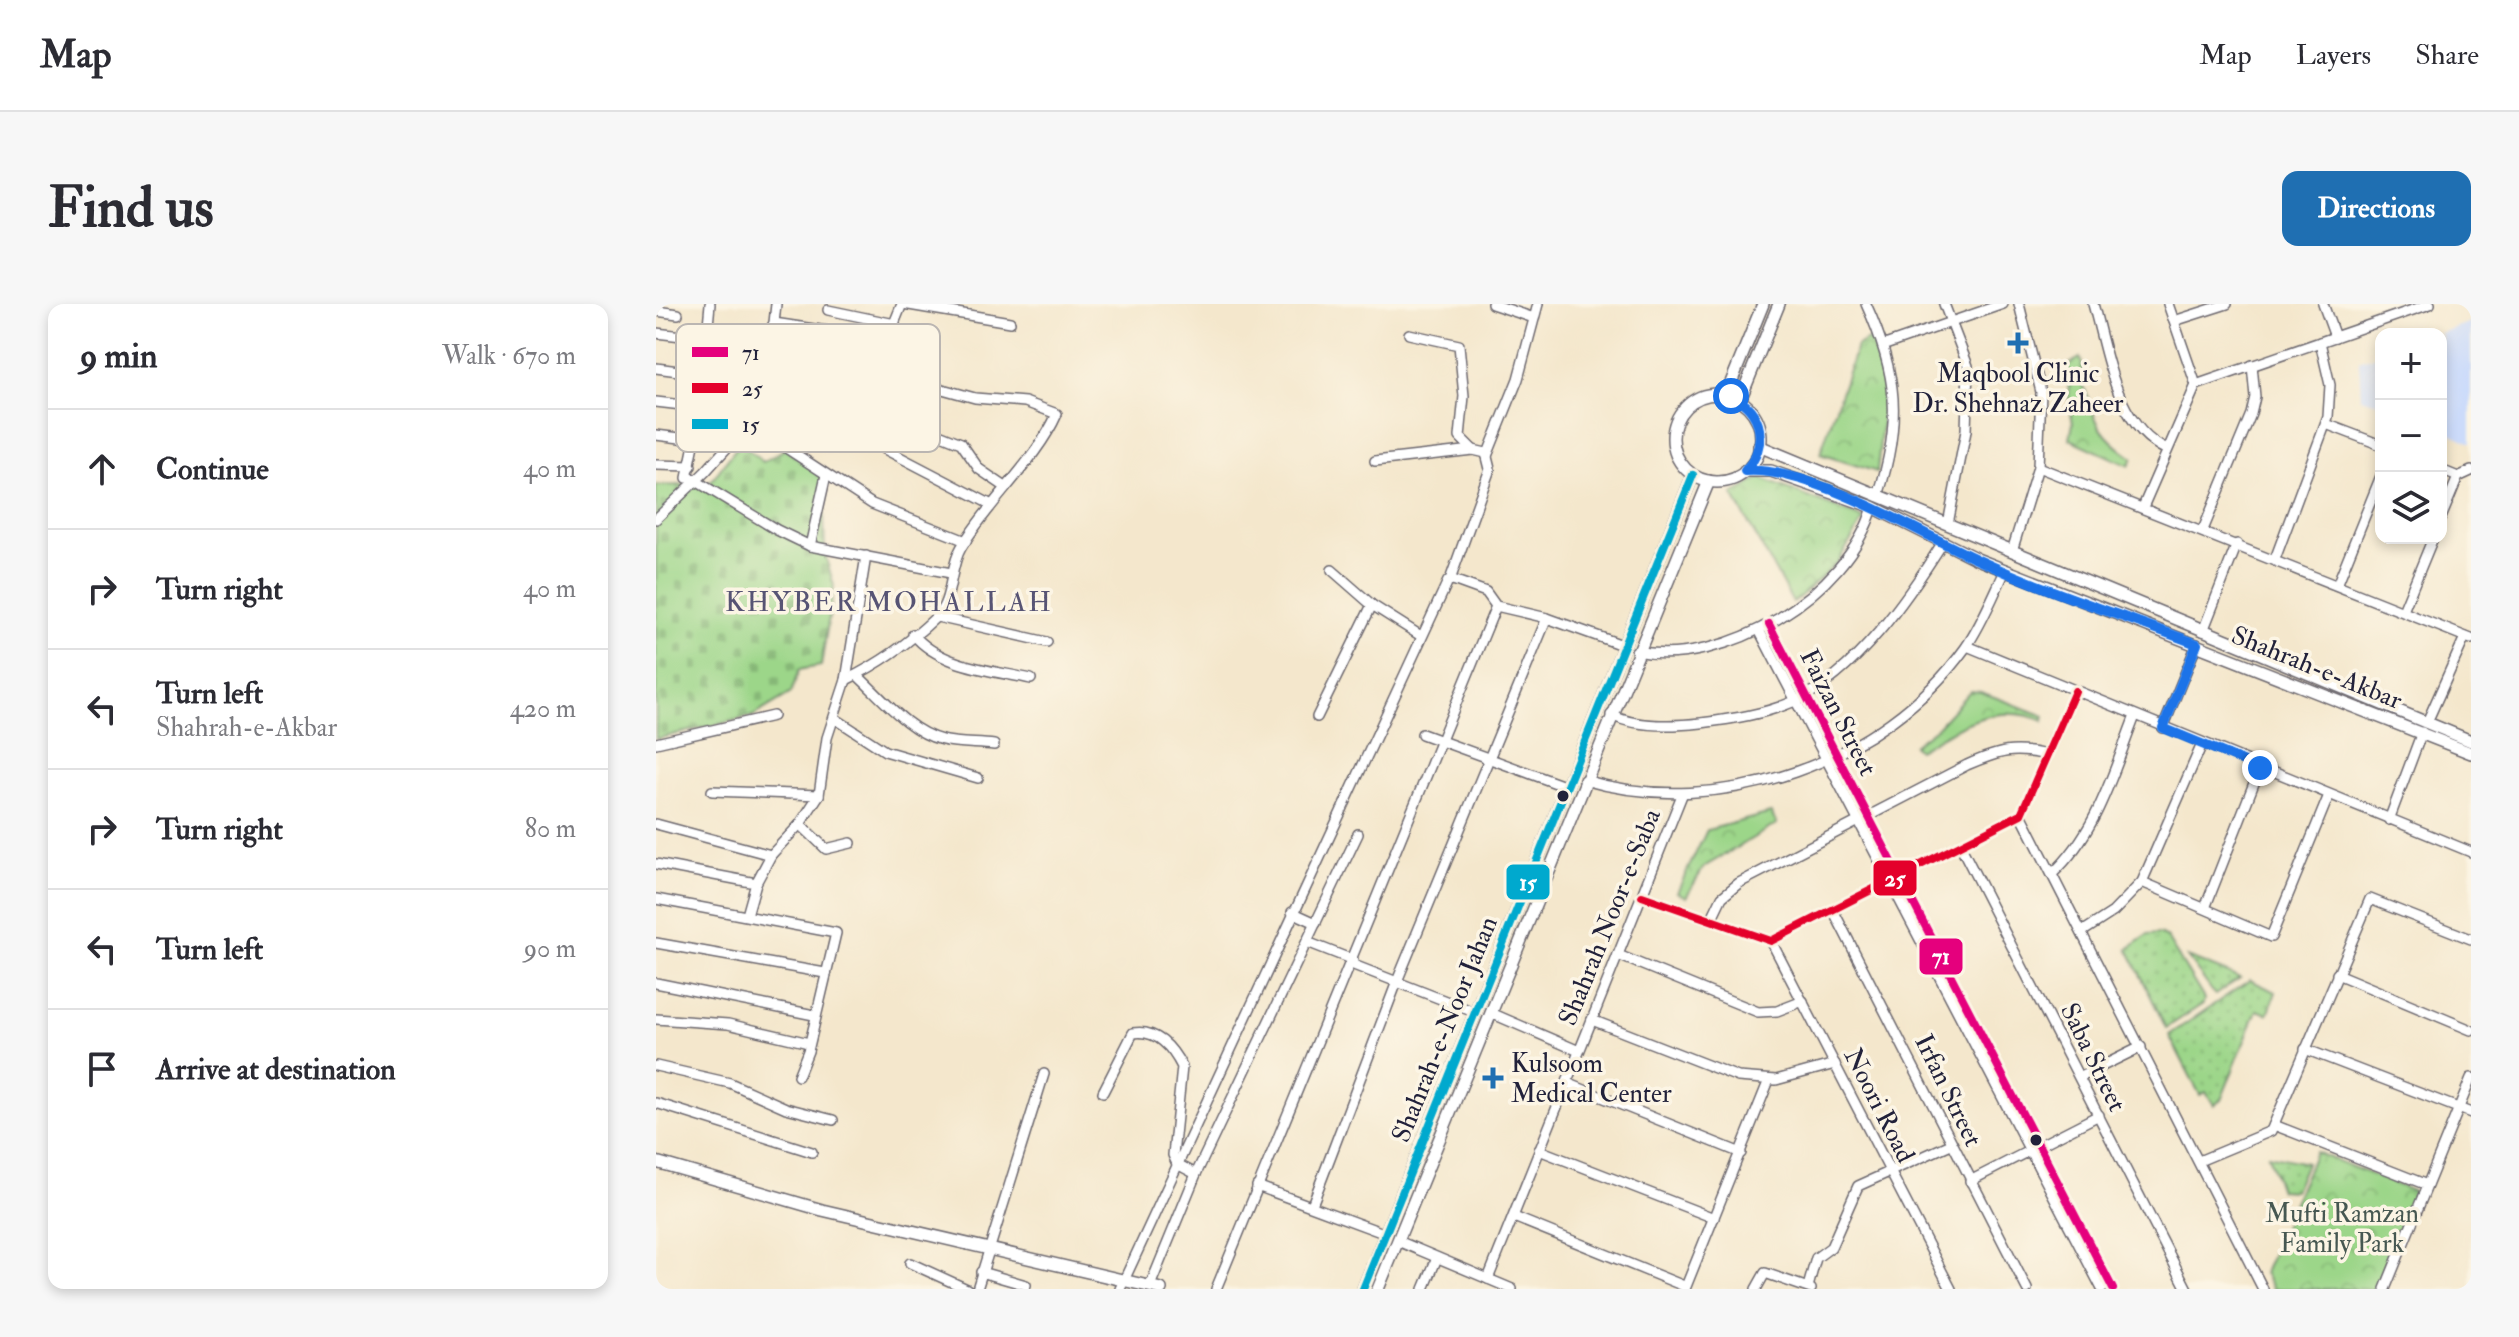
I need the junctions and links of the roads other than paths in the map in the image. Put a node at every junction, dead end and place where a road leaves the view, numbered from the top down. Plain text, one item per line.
1 (710, 304) edge
2 (776, 304) edge
3 (902, 304) edge
4 (1492, 304) edge
5 (1538, 304) edge
6 (1763, 304) edge
7 (1779, 304) edge
8 (1866, 304) edge
9 (1944, 304) edge
10 (2003, 304) edge
11 (2019, 304) edge
12 (2093, 304) edge
13 (2168, 304) edge
14 (2227, 304) edge
15 (2323, 304) edge
16 (2430, 304) edge
17 (828, 310) dead end
18 (656, 311) edge
19 (678, 314) dead end
20 (1534, 318) junction
21 (2174, 321) junction
22 (1010, 322) dead end
23 (1951, 322) junction
24 (774, 323) joint
25 (708, 324) edge
26 (781, 324) edge
27 (895, 324) joint
28 (656, 333) edge
29 (1409, 334) dead end
30 (676, 335) edge
31 (2335, 337) junction
32 (2320, 342) junction
33 (1885, 345) junction
34 (2252, 365) junction
35 (656, 368) edge
36 (676, 372) edge
37 (2196, 385) junction
38 (940, 388) edge
39 (1726, 395) junction
40 (1740, 400) junction
41 (656, 402) edge
42 (676, 404) edge
43 (2326, 424) junction
44 (940, 433) edge
45 (656, 435) edge
46 (676, 438) edge
47 (2375, 443) edge
48 (1759, 446) junction
49 (1473, 450) junction
50 (2167, 450) junction
51 (694, 452) edge
52 (716, 452) edge
53 (792, 452) edge
54 (890, 452) edge
55 (1487, 456) junction
56 (1375, 461) dead end
57 (656, 465) edge
58 (2038, 467) junction
59 (1745, 471) junction
60 (2471, 471) edge
61 (2446, 472) edge
62 (691, 474) junction
63 (826, 475) junction
64 (1693, 475) junction
65 (2458, 477) junction
66 (1709, 481) junction
67 (1004, 486) junction
68 (2375, 491) edge
69 (1875, 501) junction
70 (990, 504) junction
71 (2447, 504) edge
72 (2143, 507) junction
73 (656, 519) edge
74 (1948, 524) junction
75 (2203, 530) junction
76 (966, 541) junction
77 (1943, 542) junction
78 (2237, 544) junction
79 (2431, 544) edge
80 (810, 546) junction
81 (2012, 551) junction
82 (866, 556) junction
83 (2275, 559) junction
84 (1332, 570) dead end
85 (2005, 571) junction
86 (951, 573) junction
87 (1450, 580) junction
88 (2337, 585) junction
89 (1372, 605) junction
90 (1496, 606) junction
91 (2403, 611) junction
92 (937, 617) junction
93 (1547, 618) junction
94 (1769, 624) junction
95 (1759, 630) junction
96 (2203, 631) junction
97 (913, 634) junction
98 (1421, 636) junction
99 (2468, 638) edge
100 (1047, 642) dead end
101 (2197, 644) junction
102 (1967, 646) junction
103 (1630, 648) junction
104 (857, 675) junction
105 (1031, 679) dead end
106 (846, 680) junction
107 (2075, 691) junction
108 (1801, 697) junction
109 (1611, 715) junction
110 (773, 716) dead end
111 (2135, 716) junction
112 (1317, 717) dead end
113 (836, 719) junction
114 (2424, 727) junction
115 (2163, 728) junction
116 (1422, 734) dead end
117 (1442, 741) junction
118 (2471, 741) edge
119 (656, 743) edge
120 (2202, 744) junction
121 (994, 745) dead end
122 (2471, 753) edge
123 (2047, 755) junction
124 (1832, 756) junction
125 (1488, 757) junction
126 (2260, 768) junction
127 (978, 778) dead end
128 (1584, 780) junction
129 (1567, 787) junction
130 (712, 791) dead end
131 (819, 795) junction
132 (1682, 795) junction
133 (2329, 795) junction
134 (1556, 813) junction
135 (2021, 814) junction
136 (1570, 818) junction
137 (2389, 820) junction
138 (1865, 821) junction
139 (656, 824) edge
140 (800, 824) junction
141 (1358, 834) dead end
142 (851, 843) dead end
143 (1960, 845) junction
144 (2471, 852) edge
145 (771, 855) junction
146 (656, 864) edge
147 (2052, 874) junction
148 (1894, 879) junction
149 (2142, 882) junction
150 (756, 883) junction
151 (1642, 896) junction
152 (656, 899) edge
153 (2205, 908) junction
154 (1833, 910) junction
155 (1292, 912) junction
156 (747, 915) junction
157 (1711, 920) junction
158 (1316, 923) junction
159 (2082, 932) junction
160 (2471, 939) edge
161 (1771, 941) junction
162 (1307, 942) junction
163 (656, 943) edge
164 (1618, 955) junction
165 (1352, 962) junction
166 (825, 973) junction
167 (2337, 974) junction
168 (1398, 979) junction
169 (656, 983) edge
170 (1803, 1001) junction
171 (1474, 1012) junction
172 (1491, 1013) junction
173 (814, 1015) junction
174 (656, 1019) edge
175 (1592, 1020) junction
176 (2471, 1030) edge
177 (809, 1043) junction
178 (2141, 1047) junction
179 (2305, 1049) junction
180 (1579, 1051) junction
181 (1835, 1064) junction
182 (656, 1066) edge
183 (1044, 1074) dead end
184 (798, 1076) dead end
185 (2080, 1077) junction
186 (2471, 1078) edge
187 (1769, 1080) junction
188 (1567, 1083) junction
189 (1103, 1092) dead end
190 (656, 1103) edge
191 (2458, 1108) junction
192 (2471, 1113) edge
193 (2099, 1115) junction
194 (833, 1120) dead end
195 (2274, 1125) junction
196 (1426, 1132) junction
197 (1440, 1137) junction
198 (1951, 1144) junction
199 (2034, 1148) junction
200 (1539, 1150) junction
201 (812, 1152) dead end
202 (1741, 1153) junction
203 (2199, 1161) junction
204 (656, 1162) edge
205 (1177, 1164) junction
206 (1889, 1172) junction
207 (1196, 1174) junction
208 (1970, 1181) junction
209 (2427, 1185) junction
210 (1257, 1186) junction
211 (1312, 1205) junction
212 (1514, 1217) junction
213 (1714, 1218) junction
214 (1386, 1234) junction
215 (1398, 1241) junction
216 (988, 1247) junction
217 (1437, 1258) junction
218 (910, 1263) dead end
219 (981, 1272) junction
220 (1488, 1279) junction
221 (1123, 1284) edge
222 (1026, 1285) dead end
223 (1150, 1287) edge
224 (1684, 1288) edge
225 (1810, 1288) edge
226 (1947, 1288) edge
227 (967, 1289) edge
228 (977, 1289) edge
229 (1216, 1289) edge
230 (1363, 1289) edge
231 (1378, 1289) edge
232 (1425, 1289) edge
233 (1512, 1289) edge
234 (1756, 1289) edge
235 (2027, 1289) edge
236 (2102, 1289) edge
237 (2113, 1289) edge
238 (2187, 1289) edge
239 (2263, 1289) edge
240 (2385, 1289) edge

1 - 25 street
2 - 24 street
3 - 22 street
3 - 27 street
4 - 20 street
5 - 20 street
6 - 39 main road
7 - 40 main road
8 - 33 street
9 - 23 street
10 - 23 street
11 - 58 street
12 - 50 street
13 - 21 street
14 - 21 street
15 - 31 street
16 - 31 street
17 - 27 street
18 - 19 street
20 - 55 street
21 - 37 street
23 - 33 street
23 - 74 street
24 - 26 street
28 - 30 street
29 - 49 street
31 - 32 street
32 - 34 street
32 - 43 street
33 - 69 street
34 - 37 street
34 - 75 street
35 - 36 street
37 - 50 street
38 - 67 street
39 - 40 main road
39 - 64 main road
40 - 48 main road
41 - 42 street
43 - 47 street
43 - 83 street
44 - 67 street
45 - 46 street
48 - 59 main road
48 - 69 main road, Shahrah-e-Akbar
49 - 55 street
49 - 56 street
50 - 72 street
51 - 62 street
52 - 62 street
53 - 63 street
54 - 70 street
55 - 87 street
57 - 62 street
58 - 72 street
58 - 81 street
59 - 66 main road
59 - 69 main road, Shahrah-e-Akbar
60 - 65 street
61 - 65 street
62 - 73 street
62 - 80 street
63 - 76 street
63 - 80 street
64 - 66 main road
64 - 103 main road, Shahrah-e-Noor Jahan
65 - 71 street
66 - 103 main road, Shahrah-e-Noor Jahan
67 - 70 street
68 - 88 street
69 - 74 main road, Shahrah-e-Akbar
69 - 77 main road, Shahrah-e-Akbar
69 - 94 street
70 - 76 street
72 - 75 street
74 - 81 main road, Shahrah-e-Akbar
75 - 78 street
76 - 86 street
77 - 85 main road, Shahrah-e-Akbar
77 - 108 street
78 - 83 street
78 - 96 street
79 - 91 street
80 - 82 street
81 - 96 main road, Shahrah-e-Akbar
82 - 86 street
82 - 106 street
83 - 88 street
84 - 89 street
85 - 101 main road, Shahrah-e-Akbar
85 - 102 street
86 - 92 street
87 - 90 street
87 - 98 street
88 - 91 street
89 - 98 street
89 - 112 street
90 - 93 street
90 - 117 street
91 - 99 street
92 - 97 street
92 - 100 street
93 - 103 street
93 - 125 street
94 - 95 street
94 - 108 street, Faizan Street
95 - 103 street
95 - 108 street, Faizan Street
96 - 114 main road, Shahrah-e-Akbar
97 - 104 street
97 - 105 street
98 - 155 street
99 - 114 street
101 - 114 main road, Shahrah-e-Akbar
101 - 115 street
102 - 107 street
102 - 124 street
103 - 109 main road, Shahrah-e-Noor Jahan
103 - 129 main road, Shahrah-e-Noor Jahan
104 - 106 street
104 - 121 street
106 - 113 street
107 - 111 street
107 - 123 street
108 - 109 street
108 - 124 street, Faizan Street
109 - 128 main road, Shahrah-e-Noor Jahan
110 - 119 street
111 - 115 street
111 - 147 street
113 - 127 street
113 - 131 street
114 - 118 main road, Shahrah-e-Akbar
114 - 122 main road, Shahrah-e-Akbar
114 - 137 street
115 - 120 street
116 - 117 street
117 - 125 street
117 - 165 street
120 - 126 street
120 - 149 street
123 - 135 street
123 - 138 street
124 - 132 street
124 - 138 street, Faizan Street
125 - 129 street
125 - 168 street
126 - 133 street
126 - 153 street
128 - 132 street
128 - 136 main road, Shahrah-e-Noor Jahan
129 - 134 main road, Shahrah-e-Noor Jahan
130 - 131 street
131 - 140 street
132 - 151 street, Shahrah Noor-e-Saba
133 - 137 street
133 - 153 street
134 - 136 main road
134 - 171 main road, Shahrah-e-Noor Jahan
135 - 143 street
135 - 147 street
136 - 172 main road, Shahrah-e-Noor Jahan
137 - 144 street
138 - 148 street, Faizan Street
138 - 157 street
139 - 145 street
140 - 142 street
140 - 145 street
141 - 158 street
143 - 148 street
143 - 185 street, Saba Street
145 - 150 street
146 - 150 street
147 - 159 street
148 - 154 street
148 - 199 street, Faizan Street
149 - 153 street
149 - 159 street
150 - 156 street
151 - 157 street
151 - 164 street, Shahrah Noor-e-Saba
152 - 156 street
154 - 161 street
154 - 198 street, Irfan Street
155 - 158 street
155 - 205 street
156 - 166 street
157 - 161 street
158 - 162 street
159 - 178 street
160 - 167 street
161 - 170 street, Noori Road
162 - 165 street
162 - 207 street
163 - 166 street
164 - 170 street
164 - 175 street, Shahrah Noor-e-Saba
165 - 168 street
165 - 210 street
166 - 173 street
167 - 176 street
167 - 179 street
168 - 171 street
168 - 211 street
169 - 173 street
170 - 181 street, Noori Road
171 - 196 main road, Shahrah-e-Noor Jahan
172 - 180 street
172 - 197 main road, Shahrah-e-Noor Jahan
173 - 177 street
174 - 177 street
175 - 180 street, Shahrah Noor-e-Saba
175 - 187 street
177 - 184 street
178 - 185 street
178 - 203 street
179 - 191 street
179 - 195 street
180 - 188 street, Shahrah Noor-e-Saba
181 - 187 street
181 - 206 street, Noori Road
182 - 194 street
183 - 216 street
185 - 193 street, Saba Street
186 - 191 street
187 - 202 street
188 - 200 street, Shahrah Noor-e-Saba
188 - 202 street
189 - 205 street
190 - 201 street
191 - 192 street
191 - 209 street
193 - 199 street
193 - 238 street, Saba Street
195 - 203 street
195 - 209 street
196 - 197 main road
196 - 214 main road, Shahrah-e-Noor Jahan
197 - 215 main road, Shahrah-e-Noor Jahan
198 - 206 street
198 - 208 street, Irfan Street
199 - 208 street
199 - 236 street, Faizan Street
199 - 237 street, Faizan Street
200 - 212 street, Shahrah Noor-e-Saba
200 - 213 street
202 - 213 street
203 - 239 street
204 - 216 main road
205 - 207 street
205 - 221 street
206 - 225 street
206 - 226 street, Noori Road
207 - 223 street
208 - 235 street, Irfan Street
209 - 240 street
210 - 211 street
210 - 229 street
211 - 214 street
212 - 220 street, Shahrah Noor-e-Saba
212 - 224 street
213 - 224 street
214 - 230 main road, Shahrah-e-Noor Jahan
215 - 217 street
215 - 231 main road, Shahrah-e-Noor Jahan
216 - 219 street
216 - 221 main road
217 - 220 street
217 - 232 street
218 - 227 street
219 - 222 street
219 - 228 street
220 - 233 street
221 - 223 main road
225 - 234 street

